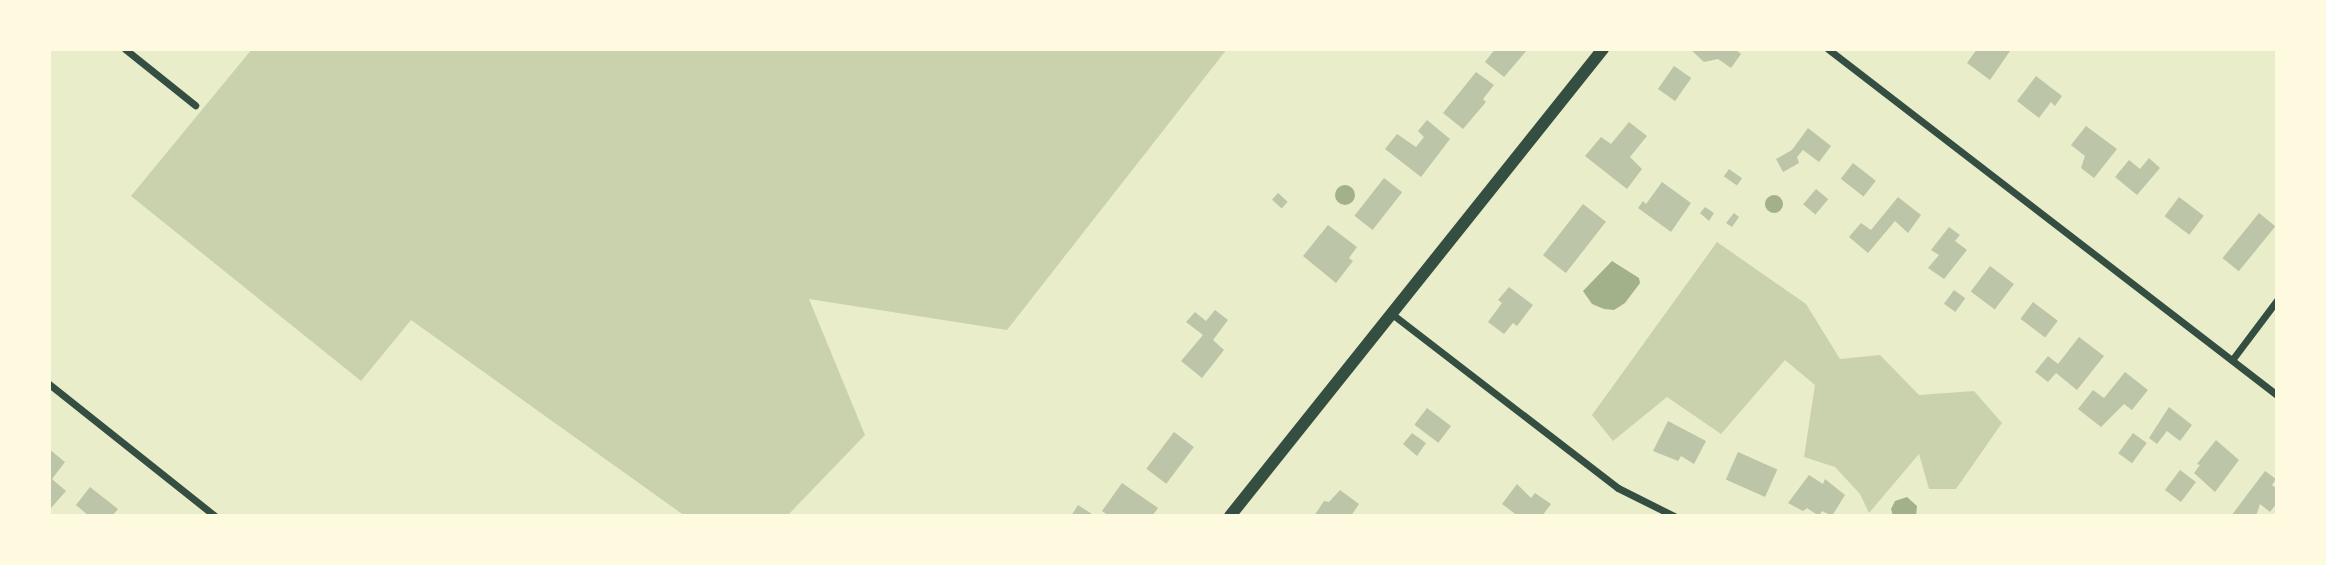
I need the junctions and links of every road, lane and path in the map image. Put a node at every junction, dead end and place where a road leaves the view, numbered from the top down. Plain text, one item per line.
1 (125, 49) edge
2 (1603, 49) edge
3 (1828, 49) edge
4 (195, 106) dead end
5 (2277, 300) edge
6 (1392, 314) junction
7 (2232, 360) junction
8 (49, 384) edge
9 (2277, 395) edge
10 (215, 516) edge
11 (1230, 516) edge
12 (1674, 516) edge

1 - 4 street
2 - 6 street
3 - 7 street
5 - 7 street
6 - 11 street
6 - 12 street
7 - 9 street
8 - 10 street

